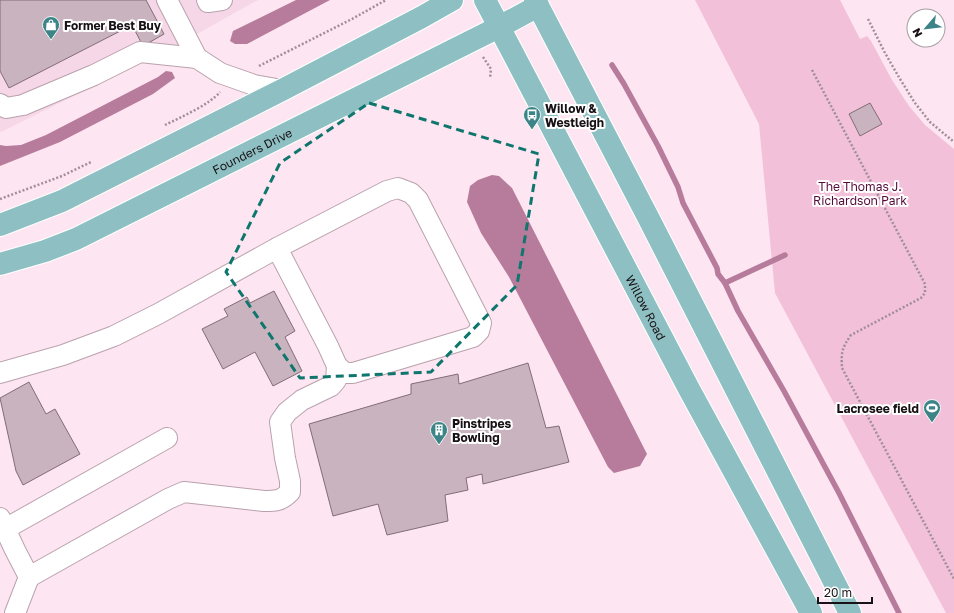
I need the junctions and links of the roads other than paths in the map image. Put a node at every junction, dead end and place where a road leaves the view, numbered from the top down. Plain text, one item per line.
1 (168, 0) edge
2 (207, 0) edge
3 (222, 0) edge
4 (452, 0) edge
5 (485, 0) edge
6 (540, 2) edge
7 (499, 27) junction
8 (197, 58) junction
9 (282, 90) junction
10 (0, 104) edge
11 (0, 225) edge
12 (277, 248) junction
13 (0, 264) edge
14 (337, 366) junction
15 (0, 373) edge
16 (167, 438) dead end
17 (2, 523) edge
18 (29, 577) junction
19 (15, 613) edge
20 (811, 613) edge
21 (850, 613) edge

1 - 8 lane
2 - 3 lane
4 - 9 main road
5 - 7 main road, Willow Road
6 - 7 main road, Founders Drive
6 - 21 main road
7 - 13 main road, Founders Drive
7 - 20 main road, Willow Road
8 - 9 lane
8 - 10 lane
9 - 11 main road
12 - 14 lane
12 - 14 lane
12 - 15 lane
14 - 18 lane
16 - 17 lane
17 - 18 lane
18 - 19 lane

